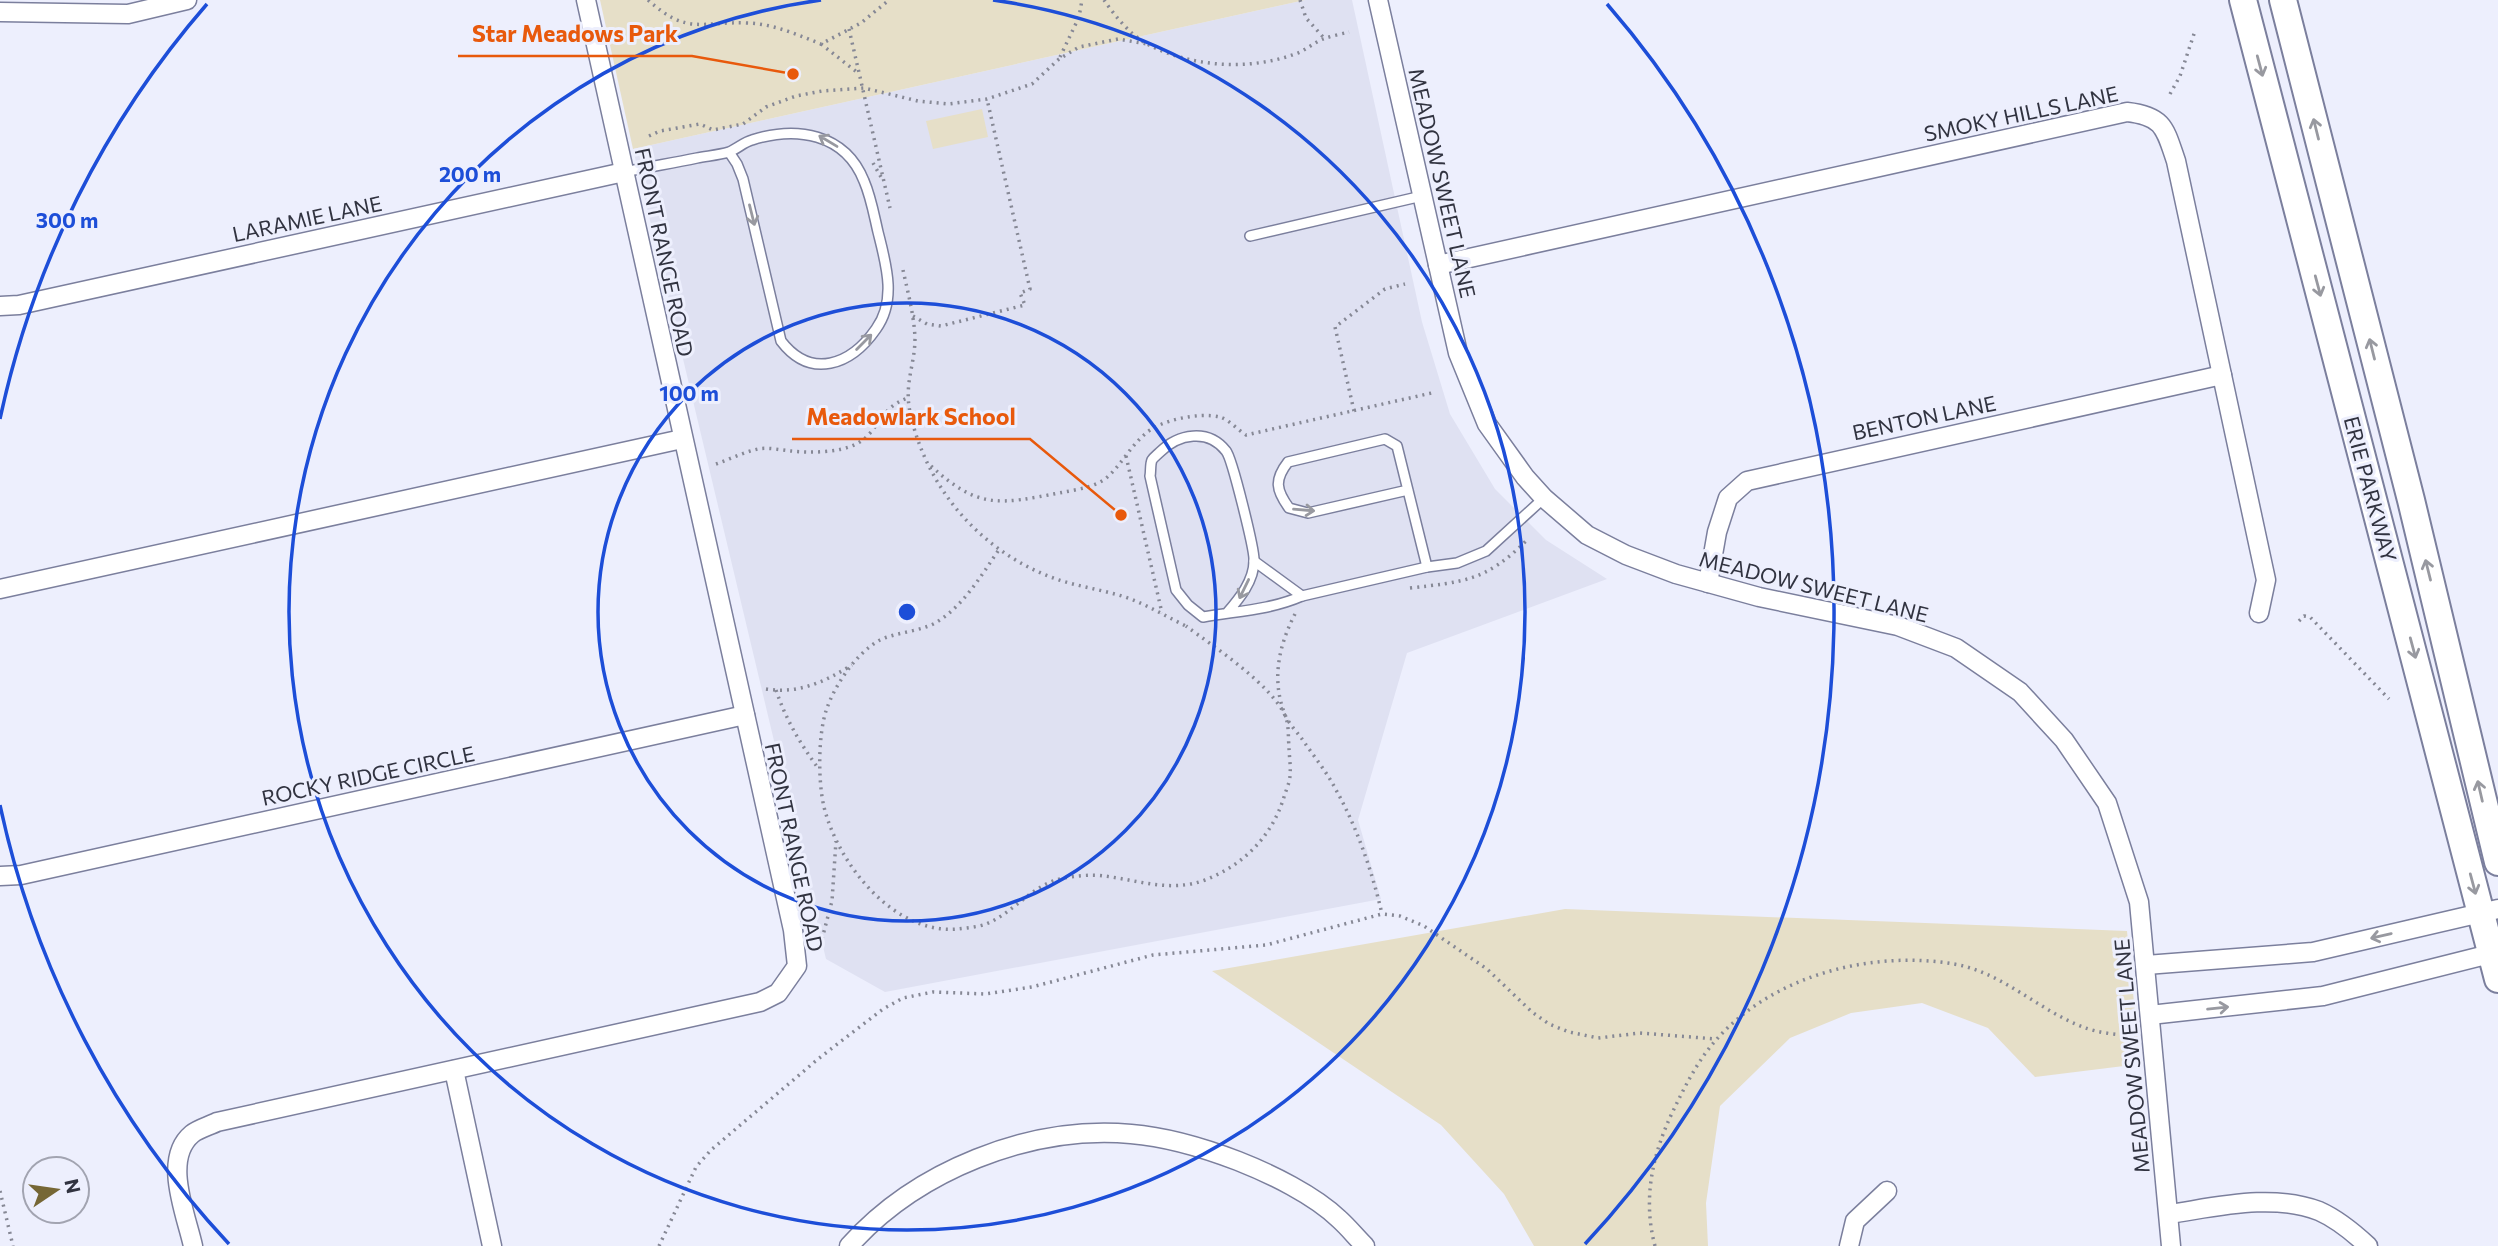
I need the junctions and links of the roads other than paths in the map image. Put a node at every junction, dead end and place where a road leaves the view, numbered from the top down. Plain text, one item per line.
1 (187, 0) edge
2 (586, 0) edge
3 (2243, 0) edge
4 (2283, 0) edge
5 (1383, 1) edge
6 (0, 12) edge
7 (729, 152) junction
8 (624, 172) junction
9 (1422, 196) junction
10 (1250, 236) dead end
11 (1437, 264) junction
12 (0, 306) edge
13 (2222, 375) junction
14 (682, 439) junction
15 (1408, 490) junction
16 (1544, 498) junction
17 (1254, 561) junction
18 (1427, 567) junction
19 (1708, 583) junction
20 (0, 589) edge
21 (1302, 596) junction
22 (1227, 613) junction
23 (2259, 613) dead end
24 (745, 715) junction
25 (2498, 862) edge
26 (0, 876) edge
27 (2489, 911) edge
28 (2496, 962) edge
29 (2146, 965) junction
30 (2150, 1015) junction
31 (454, 1070) junction
32 (1887, 1192) dead end
33 (2169, 1214) junction
34 (193, 1246) edge
35 (492, 1246) edge
36 (849, 1246) edge
37 (1365, 1246) edge
38 (1849, 1246) edge
39 (2171, 1246) edge
40 (2368, 1246) edge

1 - 6 street
2 - 8 street, FRONT RANGE ROAD
3 -> 27 main road, ERIE PARKWAY
25 -> 4 main road, ERIE PARKWAY
5 - 9 street, MEADOW SWEET LANE
7 -> 7 lane
7 - 8 lane
8 - 12 street, LARAMIE LANE
8 - 14 street, FRONT RANGE ROAD
9 - 10 lane
9 - 11 street, MEADOW SWEET LANE
11 - 13 street, SMOKY HILLS LANE
11 - 16 street, MEADOW SWEET LANE
13 - 19 street, BENTON LANE
13 - 23 street, SMOKY HILLS LANE
14 - 20 street
14 - 24 street, FRONT RANGE ROAD
15 -> 15 lane
15 - 18 lane
16 - 18 lane
16 - 19 street, MEADOW SWEET LANE
17 - 21 lane
17 -> 22 lane
17 - 22 lane
18 - 21 lane
19 - 29 street, MEADOW SWEET LANE
21 - 22 lane
24 - 26 street, ROCKY RIDGE CIRCLE
24 - 31 street, FRONT RANGE ROAD
27 - 28 main road, ERIE PARKWAY
27 -> 29 street
30 -> 28 street
29 - 30 street, MEADOW SWEET LANE
30 - 33 street, MEADOW SWEET LANE
31 - 34 street, FRONT RANGE ROAD
31 - 35 street
32 - 38 street
33 - 39 street, MEADOW SWEET LANE
33 - 40 street
36 - 37 street

